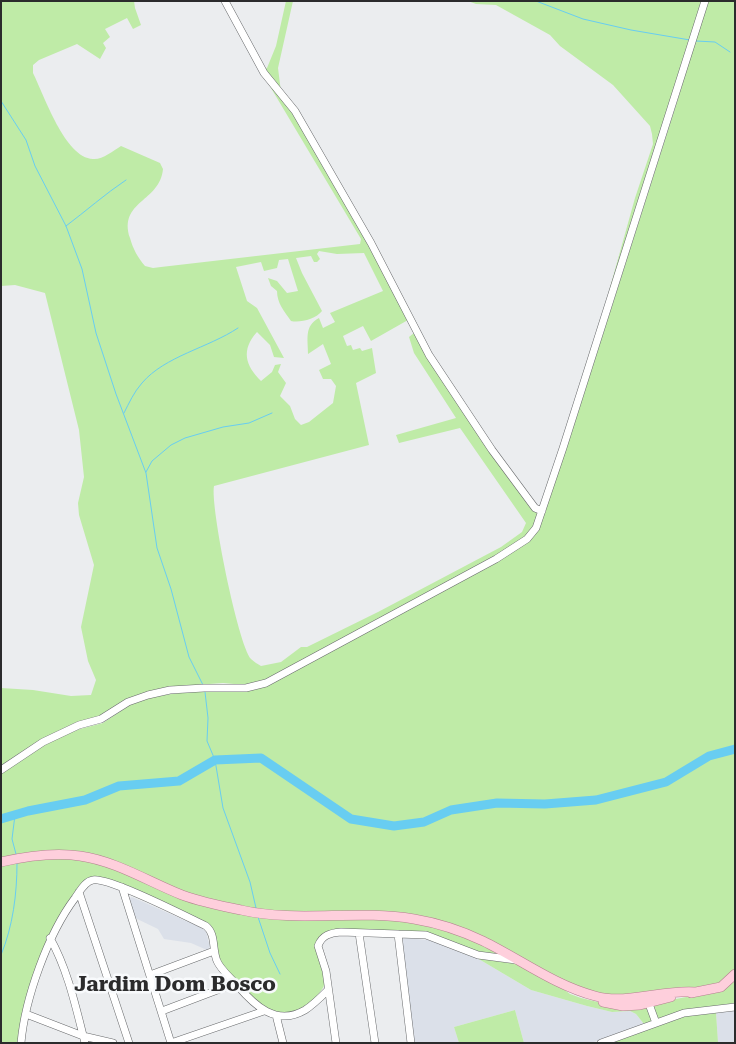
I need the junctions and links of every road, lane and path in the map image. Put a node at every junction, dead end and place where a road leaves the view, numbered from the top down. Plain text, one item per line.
1 (225, 1) edge
2 (706, 1) edge
3 (542, 511) junction
4 (1, 770) edge
5 (1, 862) edge
6 (122, 887) junction
7 (79, 892) junction
8 (360, 933) junction
9 (398, 934) junction
10 (50, 938) junction
11 (214, 951) junction
12 (516, 960) junction
13 (735, 974) edge
14 (150, 975) junction
15 (236, 983) junction
16 (328, 990) junction
17 (650, 1000) junction
18 (735, 1007) edge
19 (162, 1011) junction
20 (264, 1011) junction
21 (26, 1014) junction
22 (276, 1015) junction
23 (656, 1023) junction
24 (84, 1039) edge
25 (21, 1043) edge
26 (113, 1043) edge
27 (129, 1043) edge
28 (171, 1043) edge
29 (283, 1043) edge
30 (336, 1043) edge
31 (375, 1043) edge
32 (411, 1043) edge
33 (601, 1043) edge

1 - 3 street
2 - 3 street
3 - 4 street
5 - 12 main road
6 - 7 street
6 - 11 street
6 - 14 street
7 - 10 street
7 - 27 street
8 - 9 street
8 - 16 street
8 - 31 street
9 - 12 street
9 - 32 street
10 - 21 street
10 - 24 street
11 - 14 street
11 - 15 street
12 - 17 main road
13 - 17 main road
14 - 19 street
15 - 19 street
15 - 20 street
16 - 22 street
16 - 30 street
17 - 23 street
18 - 23 street
19 - 28 street
20 - 22 street
20 - 28 street
21 - 24 street
21 - 25 street
22 - 29 street
23 - 33 street
24 - 26 street

